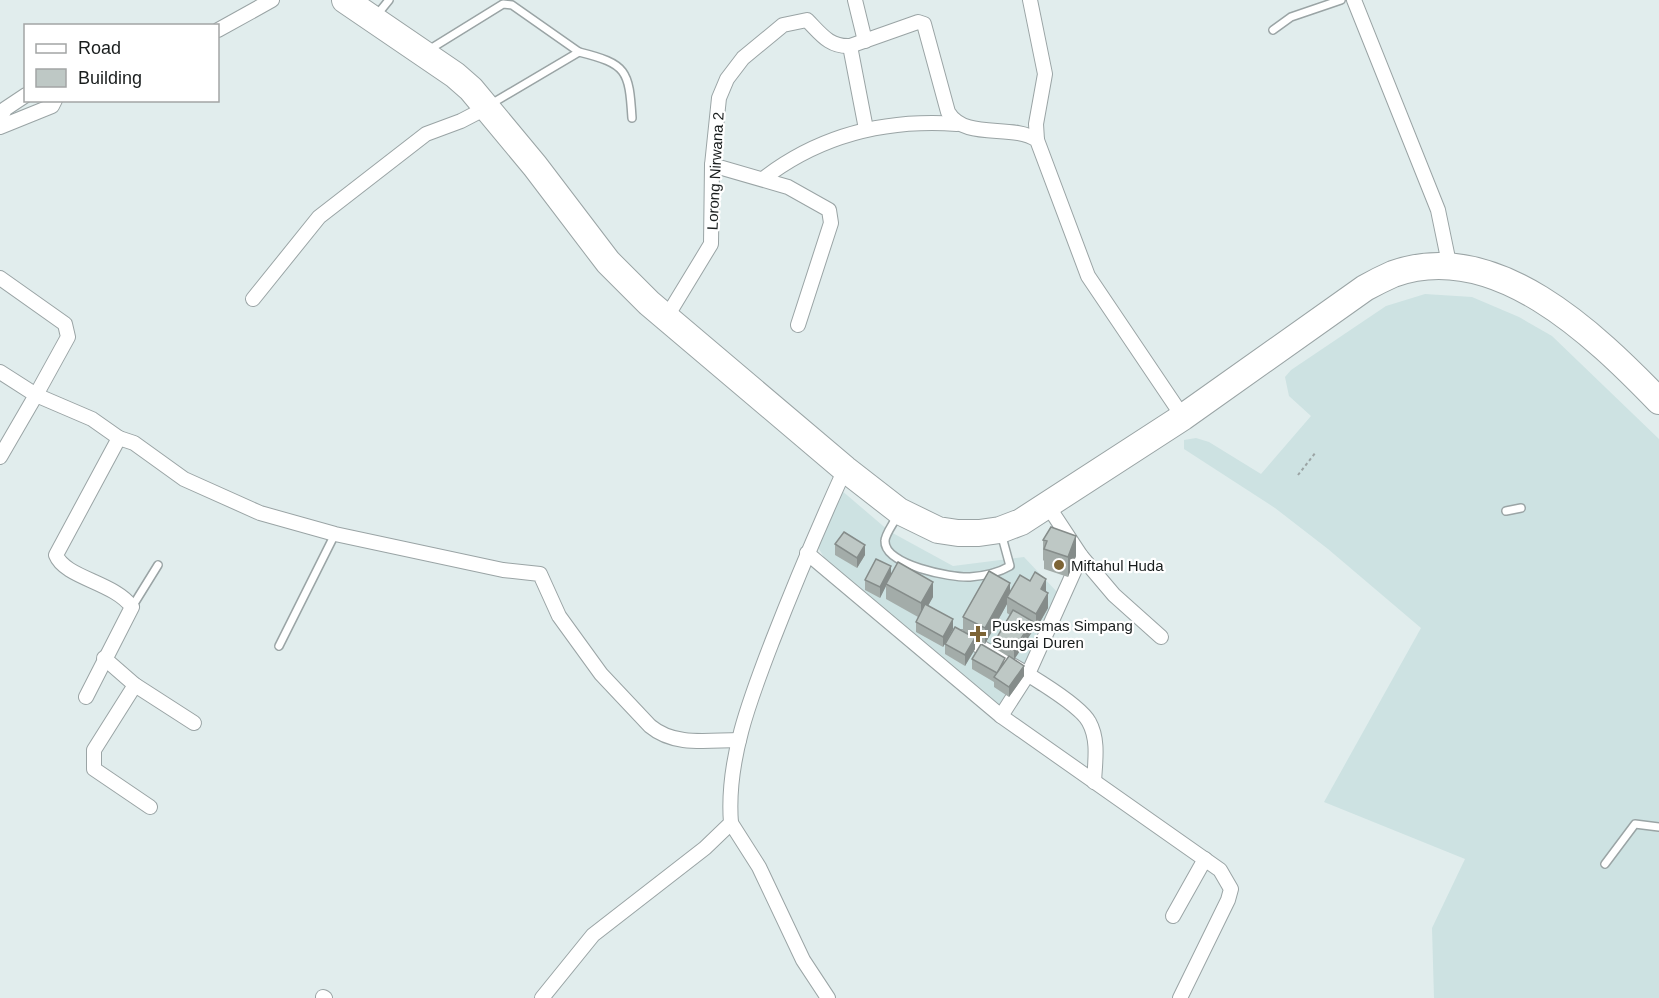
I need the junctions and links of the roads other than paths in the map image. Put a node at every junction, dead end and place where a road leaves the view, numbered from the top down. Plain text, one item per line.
1 (272, 0) edge
2 (345, 0) edge
3 (855, 0) edge
4 (1030, 0) edge
5 (1341, 0) edge
6 (1354, 0) edge
7 (382, 9) edge
8 (219, 29) edge
9 (1273, 30) dead end
10 (865, 41) junction
11 (850, 46) junction
12 (425, 52) junction
13 (579, 52) junction
14 (22, 96) edge
15 (28, 102) edge
16 (54, 102) edge
17 (486, 108) junction
18 (37, 111) junction
19 (632, 118) dead end
20 (0, 119) edge
21 (957, 124) junction
22 (0, 127) edge
23 (866, 129) junction
24 (1037, 140) junction
25 (712, 165) junction
26 (763, 179) junction
27 (1450, 268) junction
28 (0, 278) edge
29 (253, 298) dead end
30 (666, 318) junction
31 (798, 325) dead end
32 (0, 372) edge
33 (1651, 390) edge
34 (36, 395) junction
35 (1183, 417) junction
36 (119, 438) junction
37 (0, 457) edge
38 (845, 469) junction
39 (1048, 506) junction
40 (1521, 508) dead end
41 (899, 511) junction
42 (1506, 511) dead end
43 (1000, 530) junction
44 (334, 534) junction
45 (807, 553) junction
46 (1081, 556) junction
47 (158, 565) dead end
48 (132, 607) junction
49 (963, 637) edge
50 (1161, 637) dead end
51 (279, 646) dead end
52 (104, 658) junction
53 (1028, 674) junction
54 (135, 685) junction
55 (86, 697) dead end
56 (1001, 716) junction
57 (194, 723) dead end
58 (740, 740) junction
59 (1094, 782) junction
60 (150, 807) dead end
61 (731, 823) junction
62 (1659, 826) edge
63 (1205, 859) junction
64 (1605, 864) dead end
65 (1173, 916) dead end
66 (542, 998) edge
67 (828, 998) edge
68 (1180, 998) edge

1 - 8 street
2 - 7 highway
3 - 10 street
4 - 24 street
5 - 9 lane
6 - 27 street
7 - 12 highway
10 - 11 street
10 - 21 street
11 - 23 street
11 - 25 street, Lorong Nirwana 2
12 - 13 lane
12 - 17 highway
13 - 17 lane
13 - 19 lane
14 - 20 street
15 - 18 street
16 - 18 street
17 - 29 street
17 - 30 highway
18 - 22 street
21 - 23 street
21 - 24 street
23 - 26 street
24 - 35 street
25 - 26 street
25 - 30 street, Lorong Nirwana 2
26 - 31 street
27 - 33 highway
27 - 35 highway
28 - 34 street
30 - 38 highway
32 - 34 street
34 - 36 street
34 - 37 street
35 - 39 highway
36 - 44 street
36 - 48 street
38 - 41 highway
38 - 45 street
39 - 43 highway
39 - 46 street
40 - 42 lane
41 - 43 highway
41 - 43 lane
44 - 51 lane
44 - 58 street
45 - 56 street
45 - 58 street
46 - 50 street
46 - 53 street
47 - 48 lane
48 - 52 street
49 - 53 street
52 - 54 street
52 - 55 street
53 - 56 street
53 - 59 street
54 - 57 street
54 - 60 street
56 - 59 street
58 - 61 street
59 - 63 street
61 - 66 street
61 - 67 street
62 - 64 lane
63 - 65 street
63 - 68 street

